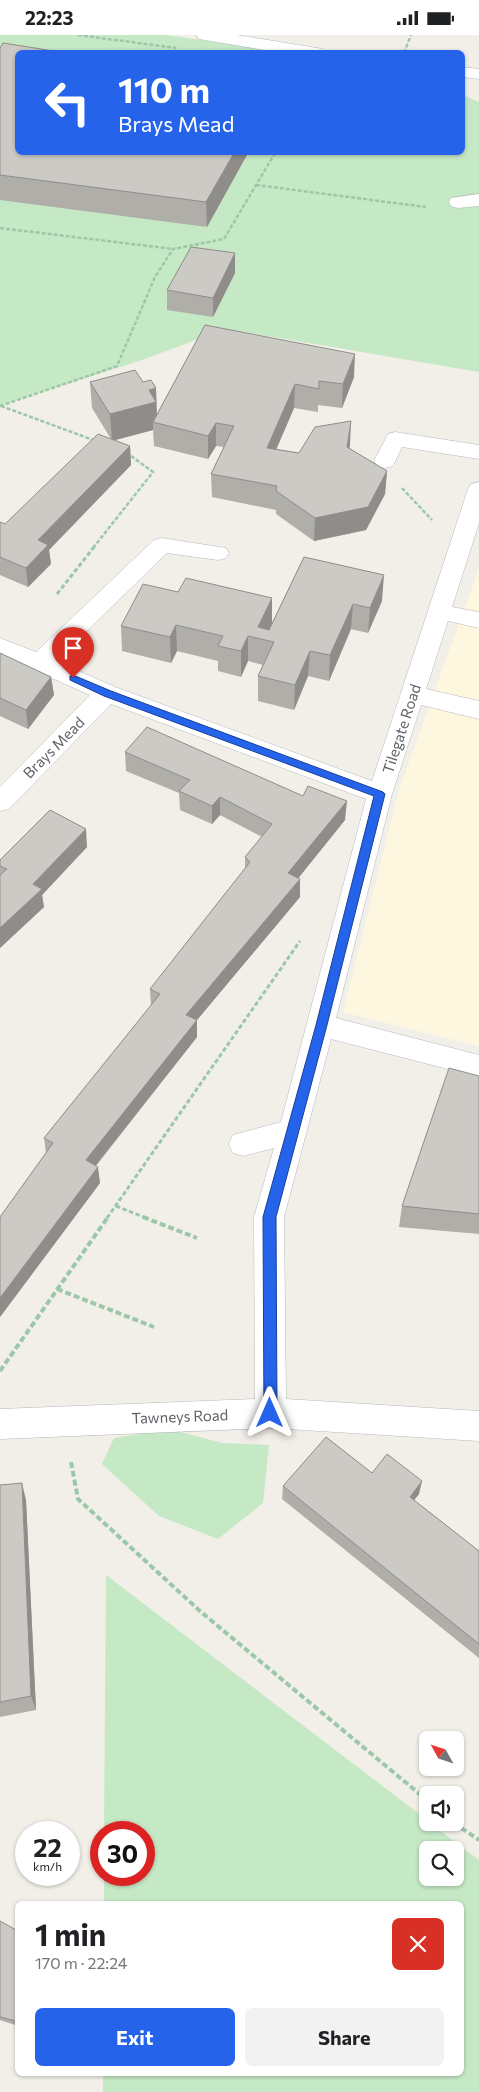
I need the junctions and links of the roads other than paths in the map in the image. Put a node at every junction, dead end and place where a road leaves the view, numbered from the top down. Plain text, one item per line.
1 (205, 35) edge
2 (298, 50) edge
3 (465, 72) edge
4 (479, 74) edge
5 (479, 200) edge
6 (458, 202) dead end
7 (479, 452) edge
8 (385, 461) road end
9 (479, 491) edge
10 (218, 553) dead end
11 (440, 612) junction
12 (479, 620) edge
13 (0, 646) edge
14 (39, 663) junction
15 (108, 693) junction
16 (413, 695) junction
17 (479, 710) edge
18 (380, 794) junction
19 (0, 802) edge
20 (321, 1025) junction
21 (479, 1066) edge
22 (292, 1131) junction
23 (243, 1144) dead end
24 (270, 1413) junction
25 (0, 1424) edge
26 (479, 1426) edge

1 - 2 street
3 - 4 street
5 - 6 street
7 - 8 street
9 - 11 street, Tilegate Road
10 - 14 street
11 - 12 street
11 - 16 street, Tilegate Road
13 - 14 street
14 - 15 street
15 - 18 street
15 - 19 street, Brays Mead
16 - 17 street
16 - 18 street, Tilegate Road
18 - 20 street, Tilegate Road
20 - 21 street
20 - 22 street, Tilegate Road
22 - 23 street
22 - 24 street, Tilegate Road
24 - 25 street, Tawneys Road
24 - 26 street, Tawneys Road

